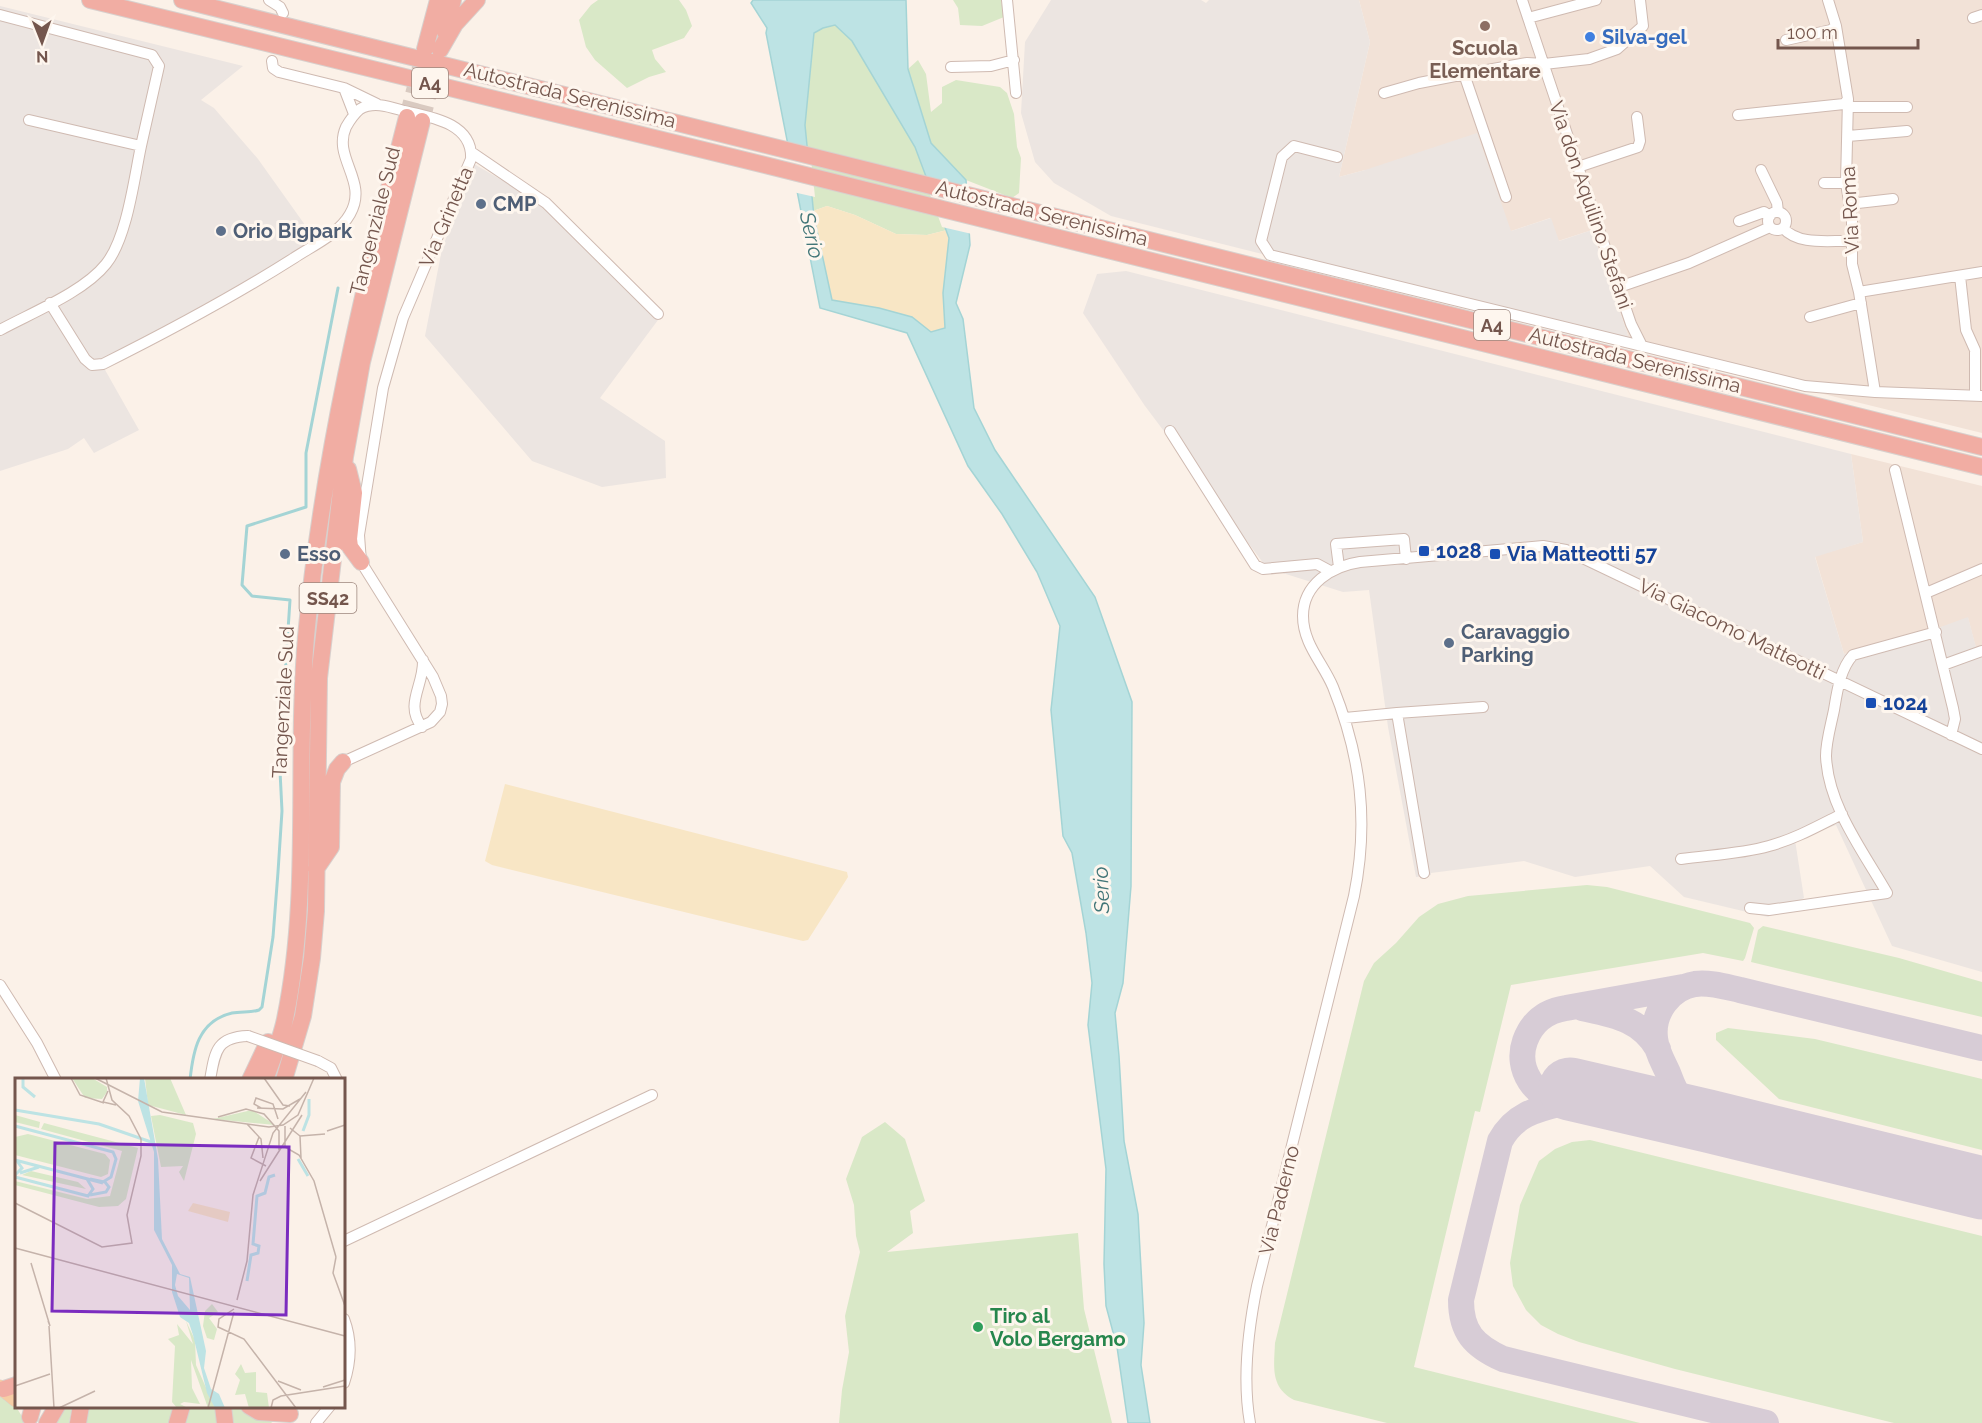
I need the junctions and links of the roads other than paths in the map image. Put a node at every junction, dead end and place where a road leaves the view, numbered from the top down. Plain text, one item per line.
1 (90, 0) edge
2 (182, 0) edge
3 (269, 0) edge
4 (437, 0) edge
5 (453, 0) edge
6 (477, 0) edge
7 (1006, 0) edge
8 (1522, 0) edge
9 (1596, 0) edge
10 (1640, 0) edge
11 (1820, 0) edge
12 (1828, 0) edge
13 (283, 13) dead end
14 (0, 15) edge
15 (1528, 18) junction
16 (1836, 26) junction
17 (1786, 40) dead end
18 (433, 49) junction
19 (1014, 60) junction
20 (272, 61) dead end
21 (1544, 64) junction
22 (951, 67) dead end
23 (1464, 74) junction
24 (344, 88) junction
25 (1016, 93) dead end
26 (1384, 93) dead end
27 (1848, 103) junction
28 (377, 105) junction
29 (1907, 107) dead end
30 (354, 114) junction
31 (1738, 115) dead end
32 (1637, 117) dead end
33 (29, 120) dead end
34 (1907, 131) dead end
35 (1848, 136) junction
36 (141, 146) junction
37 (471, 152) junction
38 (1337, 157) dead end
39 (1578, 166) junction
40 (1761, 170) dead end
41 (1824, 183) dead end
42 (1846, 183) junction
43 (1506, 197) dead end
44 (1893, 199) dead end
45 (1849, 204) junction
46 (1772, 219) junction
47 (1739, 221) dead end
48 (1783, 228) junction
49 (1852, 241) junction
50 (1982, 272) edge
51 (1960, 276) junction
52 (1619, 287) junction
53 (1860, 298) junction
54 (50, 303) junction
55 (658, 314) dead end
56 (1810, 317) dead end
57 (1631, 324) junction
58 (0, 330) edge
59 (1629, 342) junction
60 (1641, 344) junction
61 (1875, 392) junction
62 (1978, 396) edge
63 (1170, 431) dead end
64 (1982, 447) edge
65 (345, 457) junction
66 (1982, 468) edge
67 (1895, 470) dead end
68 (1406, 559) junction
69 (361, 562) junction
70 (1335, 569) junction
71 (1982, 569) edge
72 (1926, 593) junction
73 (1936, 632) junction
74 (1982, 651) edge
75 (423, 660) junction
76 (1943, 665) junction
77 (1841, 681) junction
78 (1483, 707) dead end
79 (1397, 713) junction
80 (1345, 718) junction
81 (422, 727) junction
82 (1951, 735) junction
83 (1982, 749) edge
84 (343, 762) joint
85 (1842, 814) junction
86 (1681, 859) dead end
87 (316, 869) junction
88 (1424, 873) dead end
89 (1750, 908) dead end
90 (0, 985) edge
91 (285, 1021) junction
92 (55, 1078) edge
93 (210, 1078) edge
94 (251, 1078) edge
95 (266, 1078) edge
96 (285, 1078) edge
97 (336, 1078) edge
98 (652, 1095) dead end
99 (345, 1241) edge
100 (345, 1322) edge
101 (345, 1379) edge
102 (56, 1408) edge
103 (81, 1408) edge
104 (182, 1408) edge
105 (223, 1408) edge
106 (251, 1408) edge
107 (329, 1408) edge
108 (290, 1414) edge
109 (47, 1423) edge
110 (78, 1423) edge
111 (177, 1423) edge
112 (225, 1423) edge
113 (316, 1423) edge
114 (1250, 1423) edge

1 - 66 highway, Autostrada Serenissima / A4
2 - 64 highway, Autostrada Serenissima / A4
3 - 13 street
4 - 18 highway
5 - 18 highway
6 - 18 highway
7 - 19 street
8 - 15 street, Via don Aquilino Stefani
9 - 15 street
10 - 21 street
11 - 16 street, Via Roma
12 - 16 street, Via Roma
14 - 36 street
15 - 21 street, Via don Aquilino Stefani
16 - 17 street
16 - 27 street, Via Roma
19 - 22 street
19 - 25 street
20 - 24 street, Via Grinetta
21 - 23 street
21 - 39 street, Via don Aquilino Stefani
23 - 26 street
23 - 43 street
24 - 28 street, Via Grinetta
24 - 30 street
27 - 29 street
27 - 31 street
27 - 35 street, Via Roma
28 - 30 street
28 - 37 street, Via Grinetta
30 - 54 street
32 - 39 street
33 - 36 street
34 - 35 street
35 - 42 street, Via Roma
36 - 54 street
37 - 55 street
37 - 69 street, Via Grinetta
38 - 59 street
39 - 52 street, Via don Aquilino Stefani
40 - 46 street
41 - 42 street
42 - 45 street, Via Roma
44 - 45 street
45 - 49 street, Via Roma
46 - 47 street
46 - 48 street
46 - 48 street
46 - 52 street
48 - 49 street
49 - 53 street, Via Roma
50 - 51 street
51 - 53 street
51 - 62 street
52 - 57 street, Via don Aquilino Stefani
53 - 56 street
53 - 61 street, Via Roma
54 - 58 street
57 - 59 street, Via don Aquilino Stefani
57 - 60 street, Via don Aquilino Stefani
59 - 60 street
60 - 61 street
61 - 62 street
63 - 70 street, Via Giacomo Matteotti
65 - 69 highway
65 - 87 highway, Tangenziale Sud / SS42
65 - 91 highway, Tangenziale Sud / SS42
67 - 72 street
68 - 70 street, Via Giacomo Matteotti
68 - 70 street
68 - 77 street, Via Giacomo Matteotti
69 - 75 street, Via Grinetta
70 - 80 street
71 - 72 street
72 - 73 street
73 - 76 street
73 - 77 street
74 - 76 street
75 - 81 street
75 - 81 street, Via Grinetta
76 - 82 street
77 - 82 street, Via Giacomo Matteotti
77 - 85 street
78 - 79 street
79 - 80 street
79 - 88 street
80 - 114 street, Via Paderno
81 - 84 street
82 - 83 street, Via Giacomo Matteotti
84 - 87 highway
85 - 86 street
85 - 89 street
87 - 96 highway, Tangenziale Sud / SS42
90 - 92 street
91 - 94 highway
91 - 95 highway, Tangenziale Sud / SS42
93 - 97 street, bridge
98 - 99 street
100 - 101 street
102 - 109 highway
103 - 110 highway
104 - 111 highway
105 - 112 highway
106 - 108 highway
107 - 113 street

